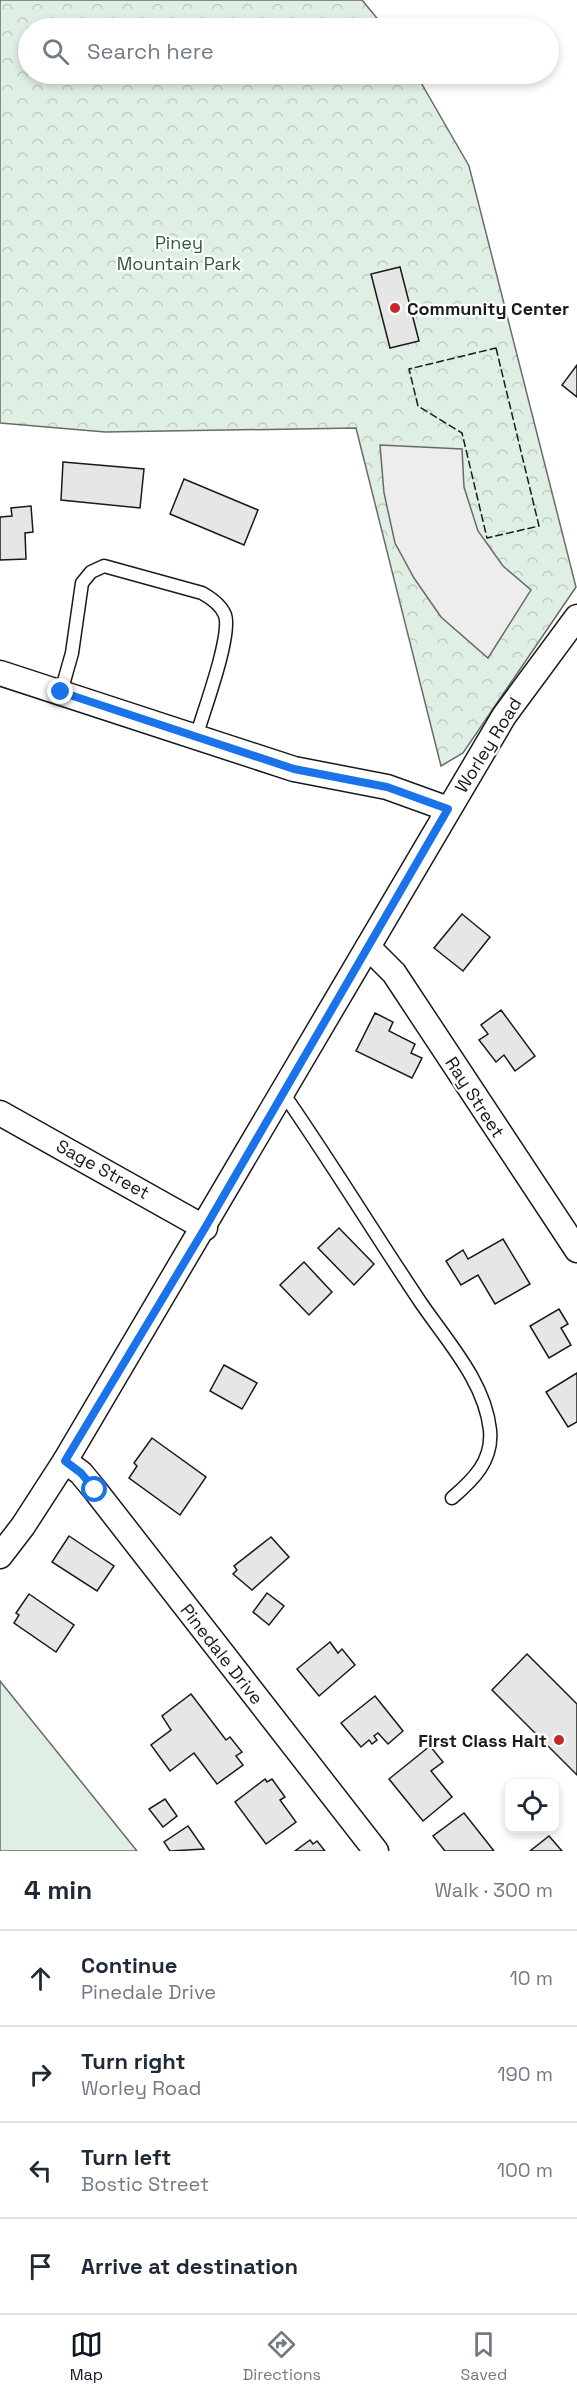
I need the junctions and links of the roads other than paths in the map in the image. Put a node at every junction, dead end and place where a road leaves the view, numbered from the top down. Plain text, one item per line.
1 (577, 617) edge
2 (0, 673) edge
3 (61, 692) junction
4 (196, 737) junction
5 (448, 809) junction
6 (368, 947) junction
7 (283, 1093) junction
8 (0, 1113) edge
9 (205, 1228) junction
10 (577, 1249) edge
11 (65, 1461) junction
12 (452, 1498) dead end
13 (0, 1556) edge
14 (376, 1851) edge

1 - 5 street, Worley Road
2 - 3 street
3 - 4 street
3 - 4 lane
4 - 5 street
5 - 6 street, Worley Road
6 - 7 street, Worley Road
6 - 10 street, Ray Street
7 - 9 street, Worley Road
7 - 12 lane
8 - 9 street, Sage Street
9 - 11 street, Worley Road
11 - 13 street, Worley Road
11 - 14 street, Pinedale Drive

